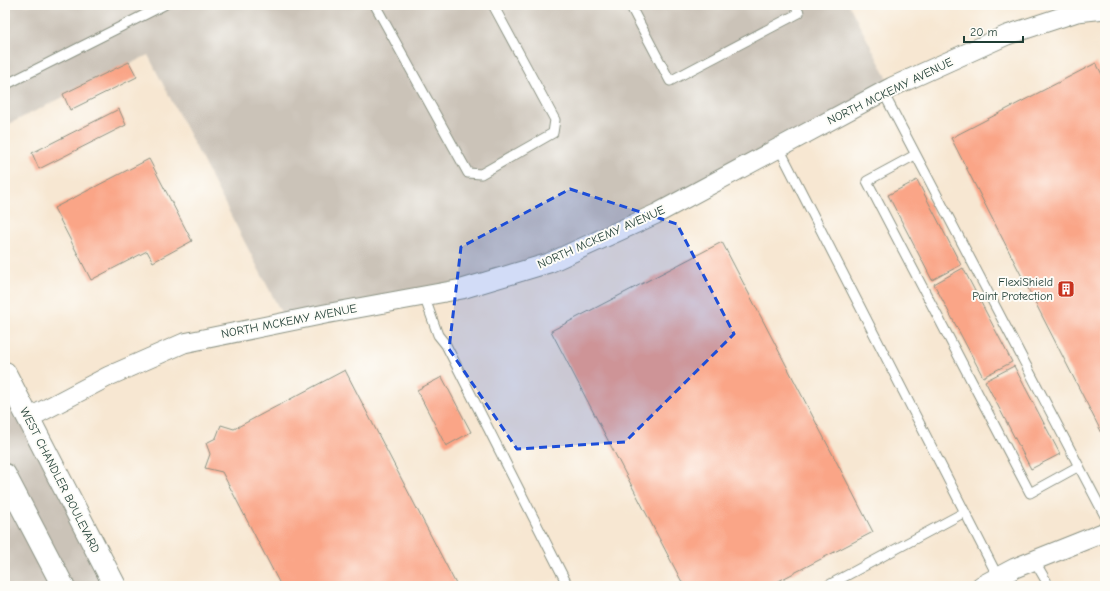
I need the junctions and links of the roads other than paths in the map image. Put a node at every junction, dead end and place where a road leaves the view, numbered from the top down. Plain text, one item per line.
1 (164, 5) edge
2 (375, 5) edge
3 (493, 5) edge
4 (630, 5) edge
5 (795, 5) edge
6 (1105, 8) edge
7 (1076, 9) edge
8 (5, 85) edge
9 (883, 92) junction
10 (779, 148) junction
11 (916, 155) junction
12 (424, 296) junction
13 (5, 373) edge
14 (29, 418) junction
15 (1079, 466) junction
16 (5, 475) edge
17 (965, 512) junction
18 (1105, 516) edge
19 (1105, 532) edge
20 (1034, 560) junction
21 (998, 577) junction
22 (63, 586) edge
23 (115, 586) edge
24 (568, 586) edge
25 (827, 586) edge
26 (981, 586) edge
27 (1049, 586) edge

1 - 8 lane
2 - 3 lane
4 - 5 lane
6 - 7 street, NORTH MCKEMY AVENUE
7 - 9 street, NORTH MCKEMY AVENUE
9 - 10 street, NORTH MCKEMY AVENUE
9 - 11 lane
10 - 12 street, NORTH MCKEMY AVENUE
10 - 17 lane
11 - 15 lane
11 - 15 lane
12 - 14 street, NORTH MCKEMY AVENUE
12 - 24 lane
13 - 14 main road, WEST CHANDLER BOULEVARD
14 - 23 main road, WEST CHANDLER BOULEVARD
15 - 18 lane
16 - 22 main road
17 - 21 lane
17 - 25 lane
19 - 20 street
20 - 21 street
20 - 27 lane
21 - 26 street

